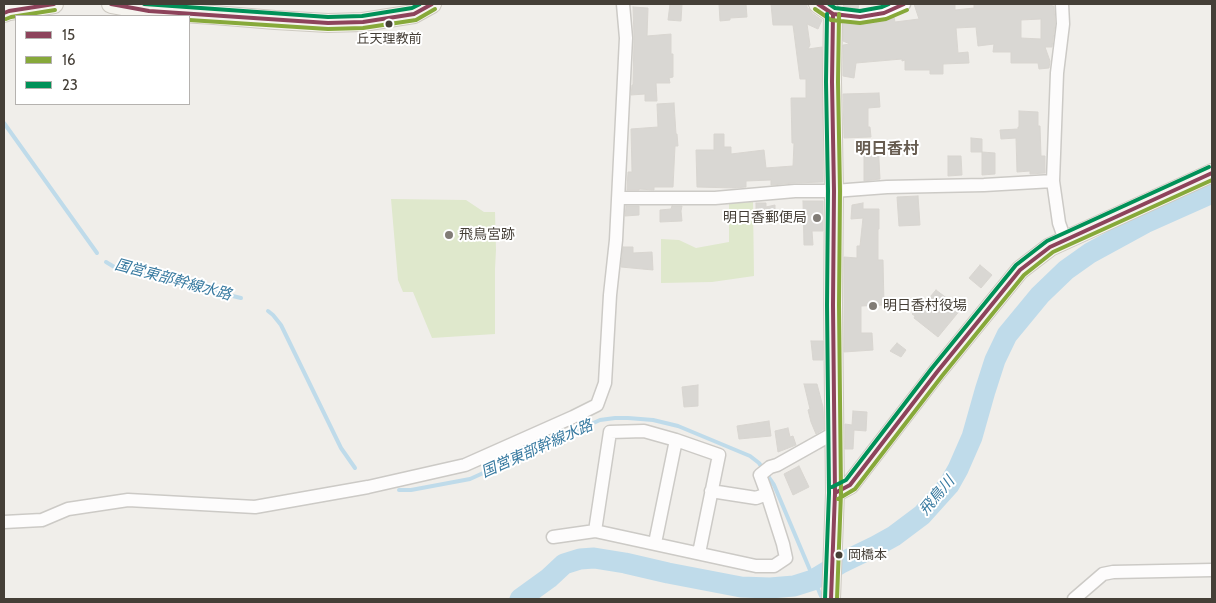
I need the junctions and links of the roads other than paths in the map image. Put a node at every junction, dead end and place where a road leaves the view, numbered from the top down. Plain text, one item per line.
1 (54, 4) edge
2 (111, 4) edge
3 (432, 4) edge
4 (623, 4) edge
5 (818, 4) edge
6 (904, 4) edge
7 (1062, 4) edge
8 (213, 9) edge
9 (4, 13) edge
10 (833, 14) junction
11 (1212, 173) edge
12 (1054, 181) junction
13 (834, 191) junction
14 (618, 198) junction
15 (1065, 240) junction
16 (834, 434) junction
17 (676, 440) junction
18 (711, 491) junction
19 (768, 494) junction
20 (835, 494) junction
21 (4, 522) edge
22 (595, 531) junction
23 (553, 537) dead end
24 (655, 544) junction
25 (699, 554) junction
26 (1212, 570) edge
27 (831, 599) edge
28 (1074, 599) edge

1 - 9 street
2 - 8 street
3 - 8 street
4 - 14 street
5 - 10 street
6 - 10 street
7 - 12 street
10 - 13 street
11 - 15 street
12 - 13 street
12 - 15 street
13 - 14 street
13 - 16 street
14 - 21 street
15 - 20 street
16 - 19 street
16 - 20 street
17 - 18 street
17 - 22 street
17 - 24 street
18 - 19 street
18 - 25 street
19 - 25 street
20 - 27 street
22 - 23 street
22 - 24 street
24 - 25 street
26 - 28 street

